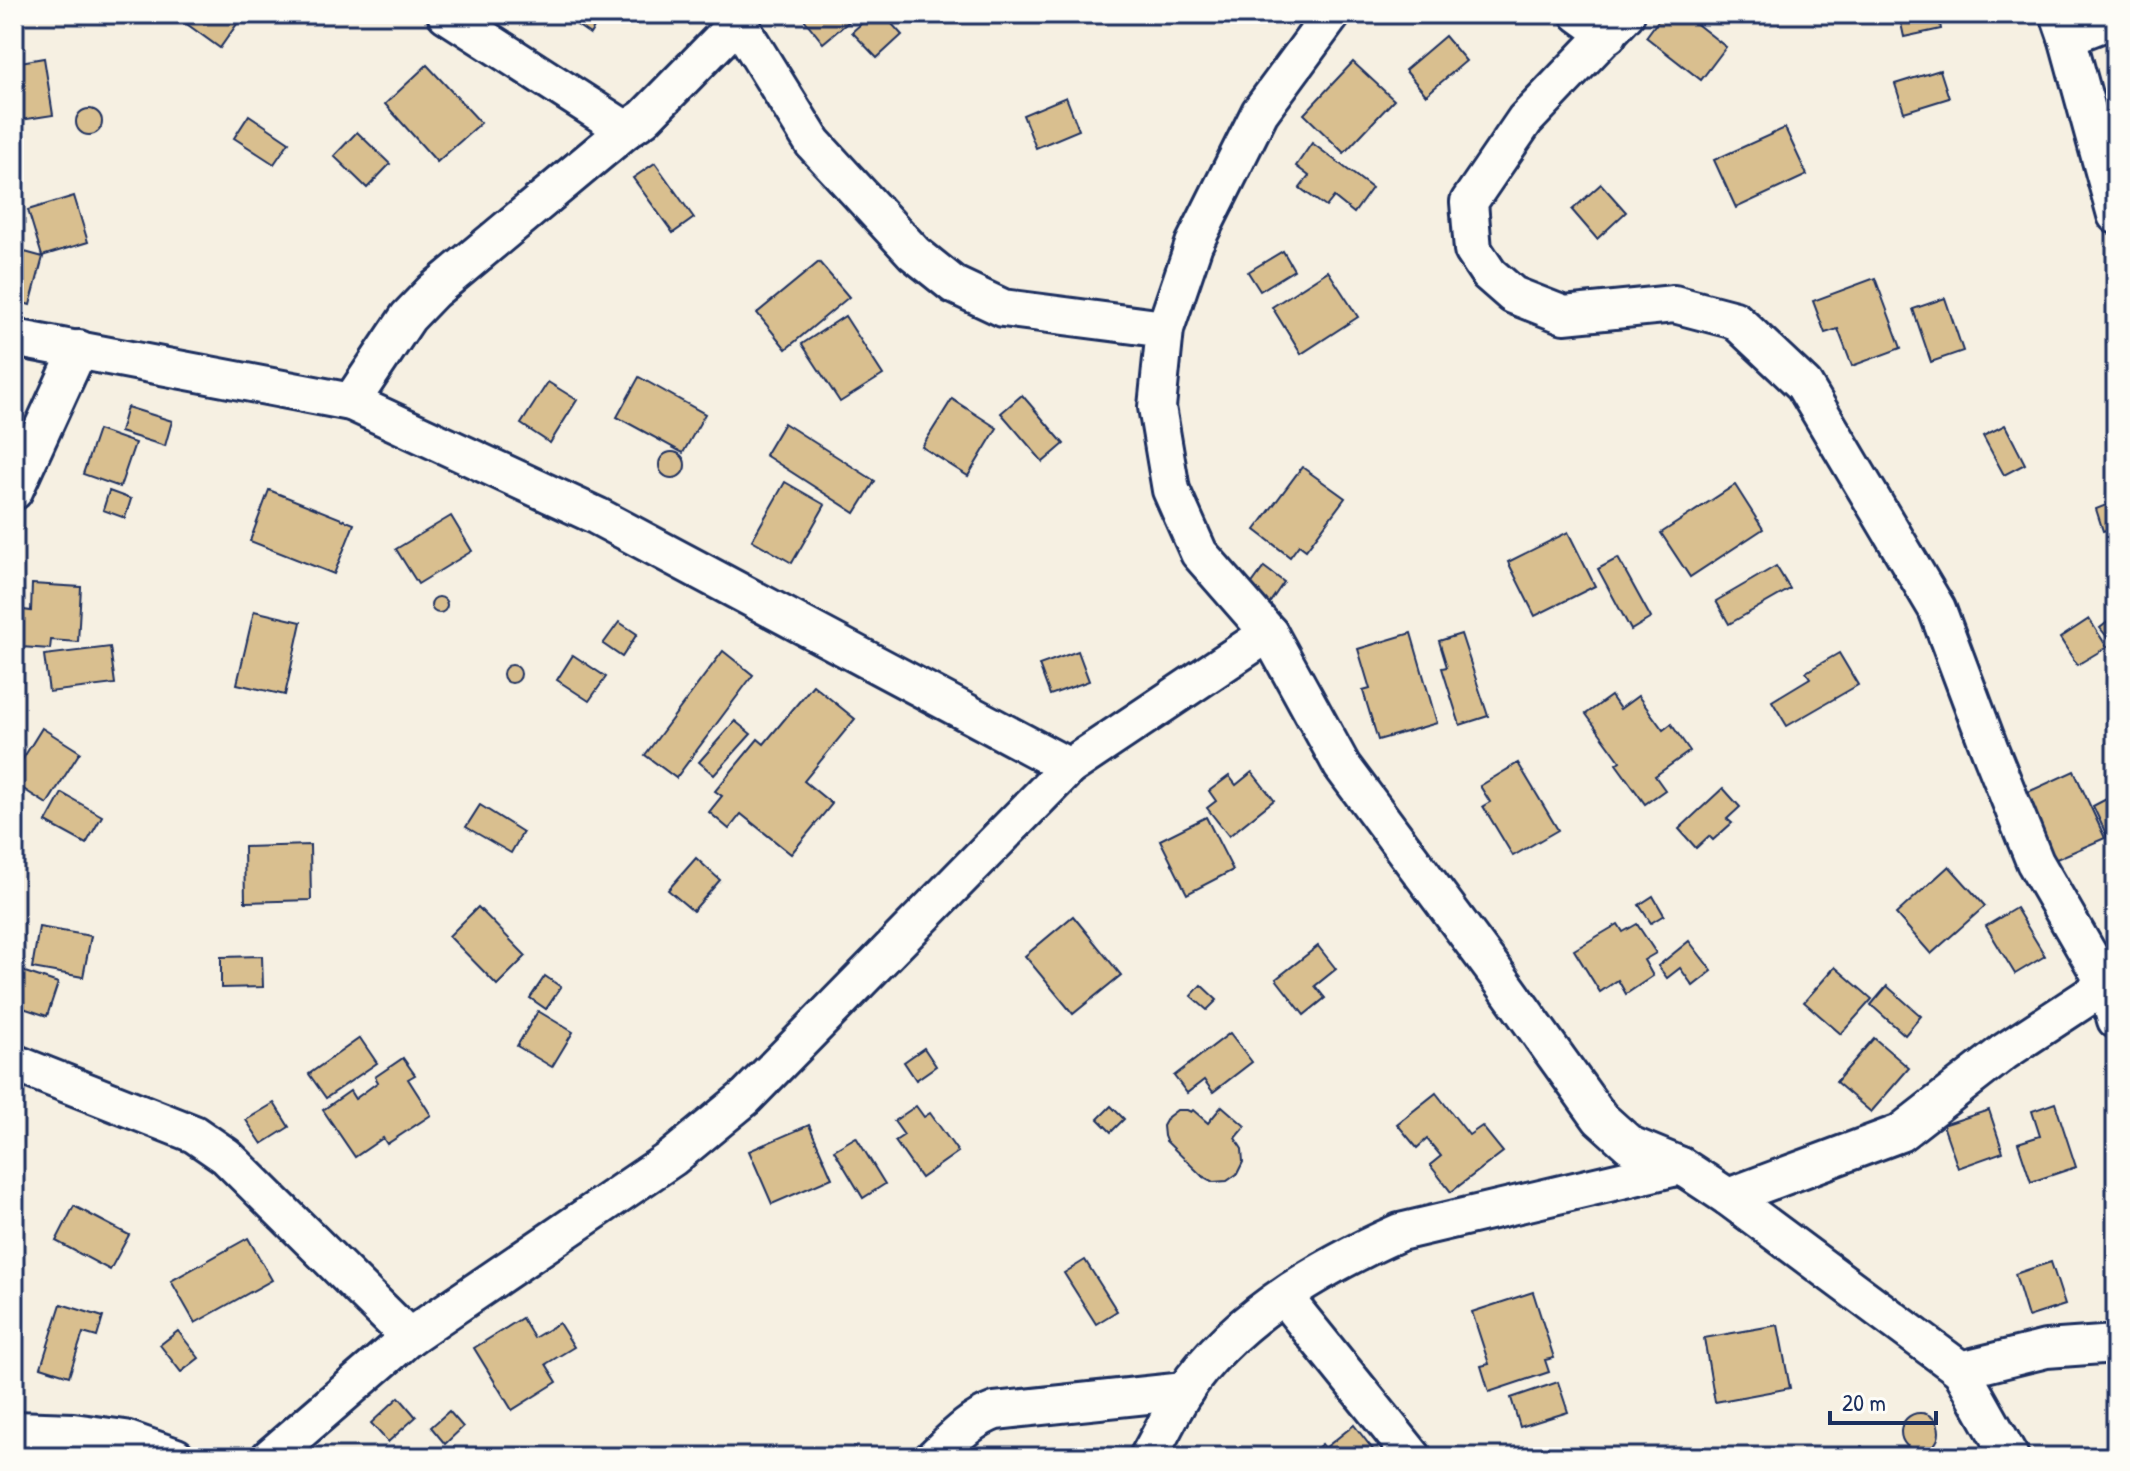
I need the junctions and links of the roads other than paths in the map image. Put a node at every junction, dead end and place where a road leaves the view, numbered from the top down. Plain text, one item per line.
1 (446, 14) edge
2 (1332, 14) edge
3 (737, 18) edge
4 (2116, 18) edge
5 (1604, 21) edge
6 (2063, 26) edge
7 (626, 130) junction
8 (2116, 215) edge
9 (1165, 329) junction
10 (14, 338) edge
11 (79, 349) junction
12 (351, 402) junction
13 (14, 491) edge
14 (1269, 633) junction
15 (1069, 767) junction
16 (2106, 985) junction
17 (2116, 1020) edge
18 (14, 1063) edge
19 (1681, 1166) junction
20 (1728, 1197) junction
21 (1284, 1297) junction
22 (409, 1337) junction
23 (2116, 1344) edge
24 (1961, 1370) junction
25 (1185, 1391) junction
26 (14, 1430) edge
27 (176, 1457) edge
28 (270, 1457) edge
29 (934, 1457) edge
30 (1148, 1457) edge
31 (1413, 1457) edge
32 (2010, 1457) edge

1 - 7 street
2 - 9 street
3 - 7 street
3 - 9 street
4 - 6 street
5 - 16 street
6 - 8 street
7 - 12 street
9 - 14 street
10 - 11 street
11 - 12 street
11 - 13 street
12 - 15 street
14 - 15 street
14 - 19 street
15 - 22 street
16 - 17 street
16 - 20 street
18 - 22 street
19 - 20 street
19 - 21 street
20 - 24 street
21 - 25 street
21 - 31 street
22 - 28 street
23 - 24 street
24 - 32 street
25 - 29 street
25 - 30 street
26 - 27 street

